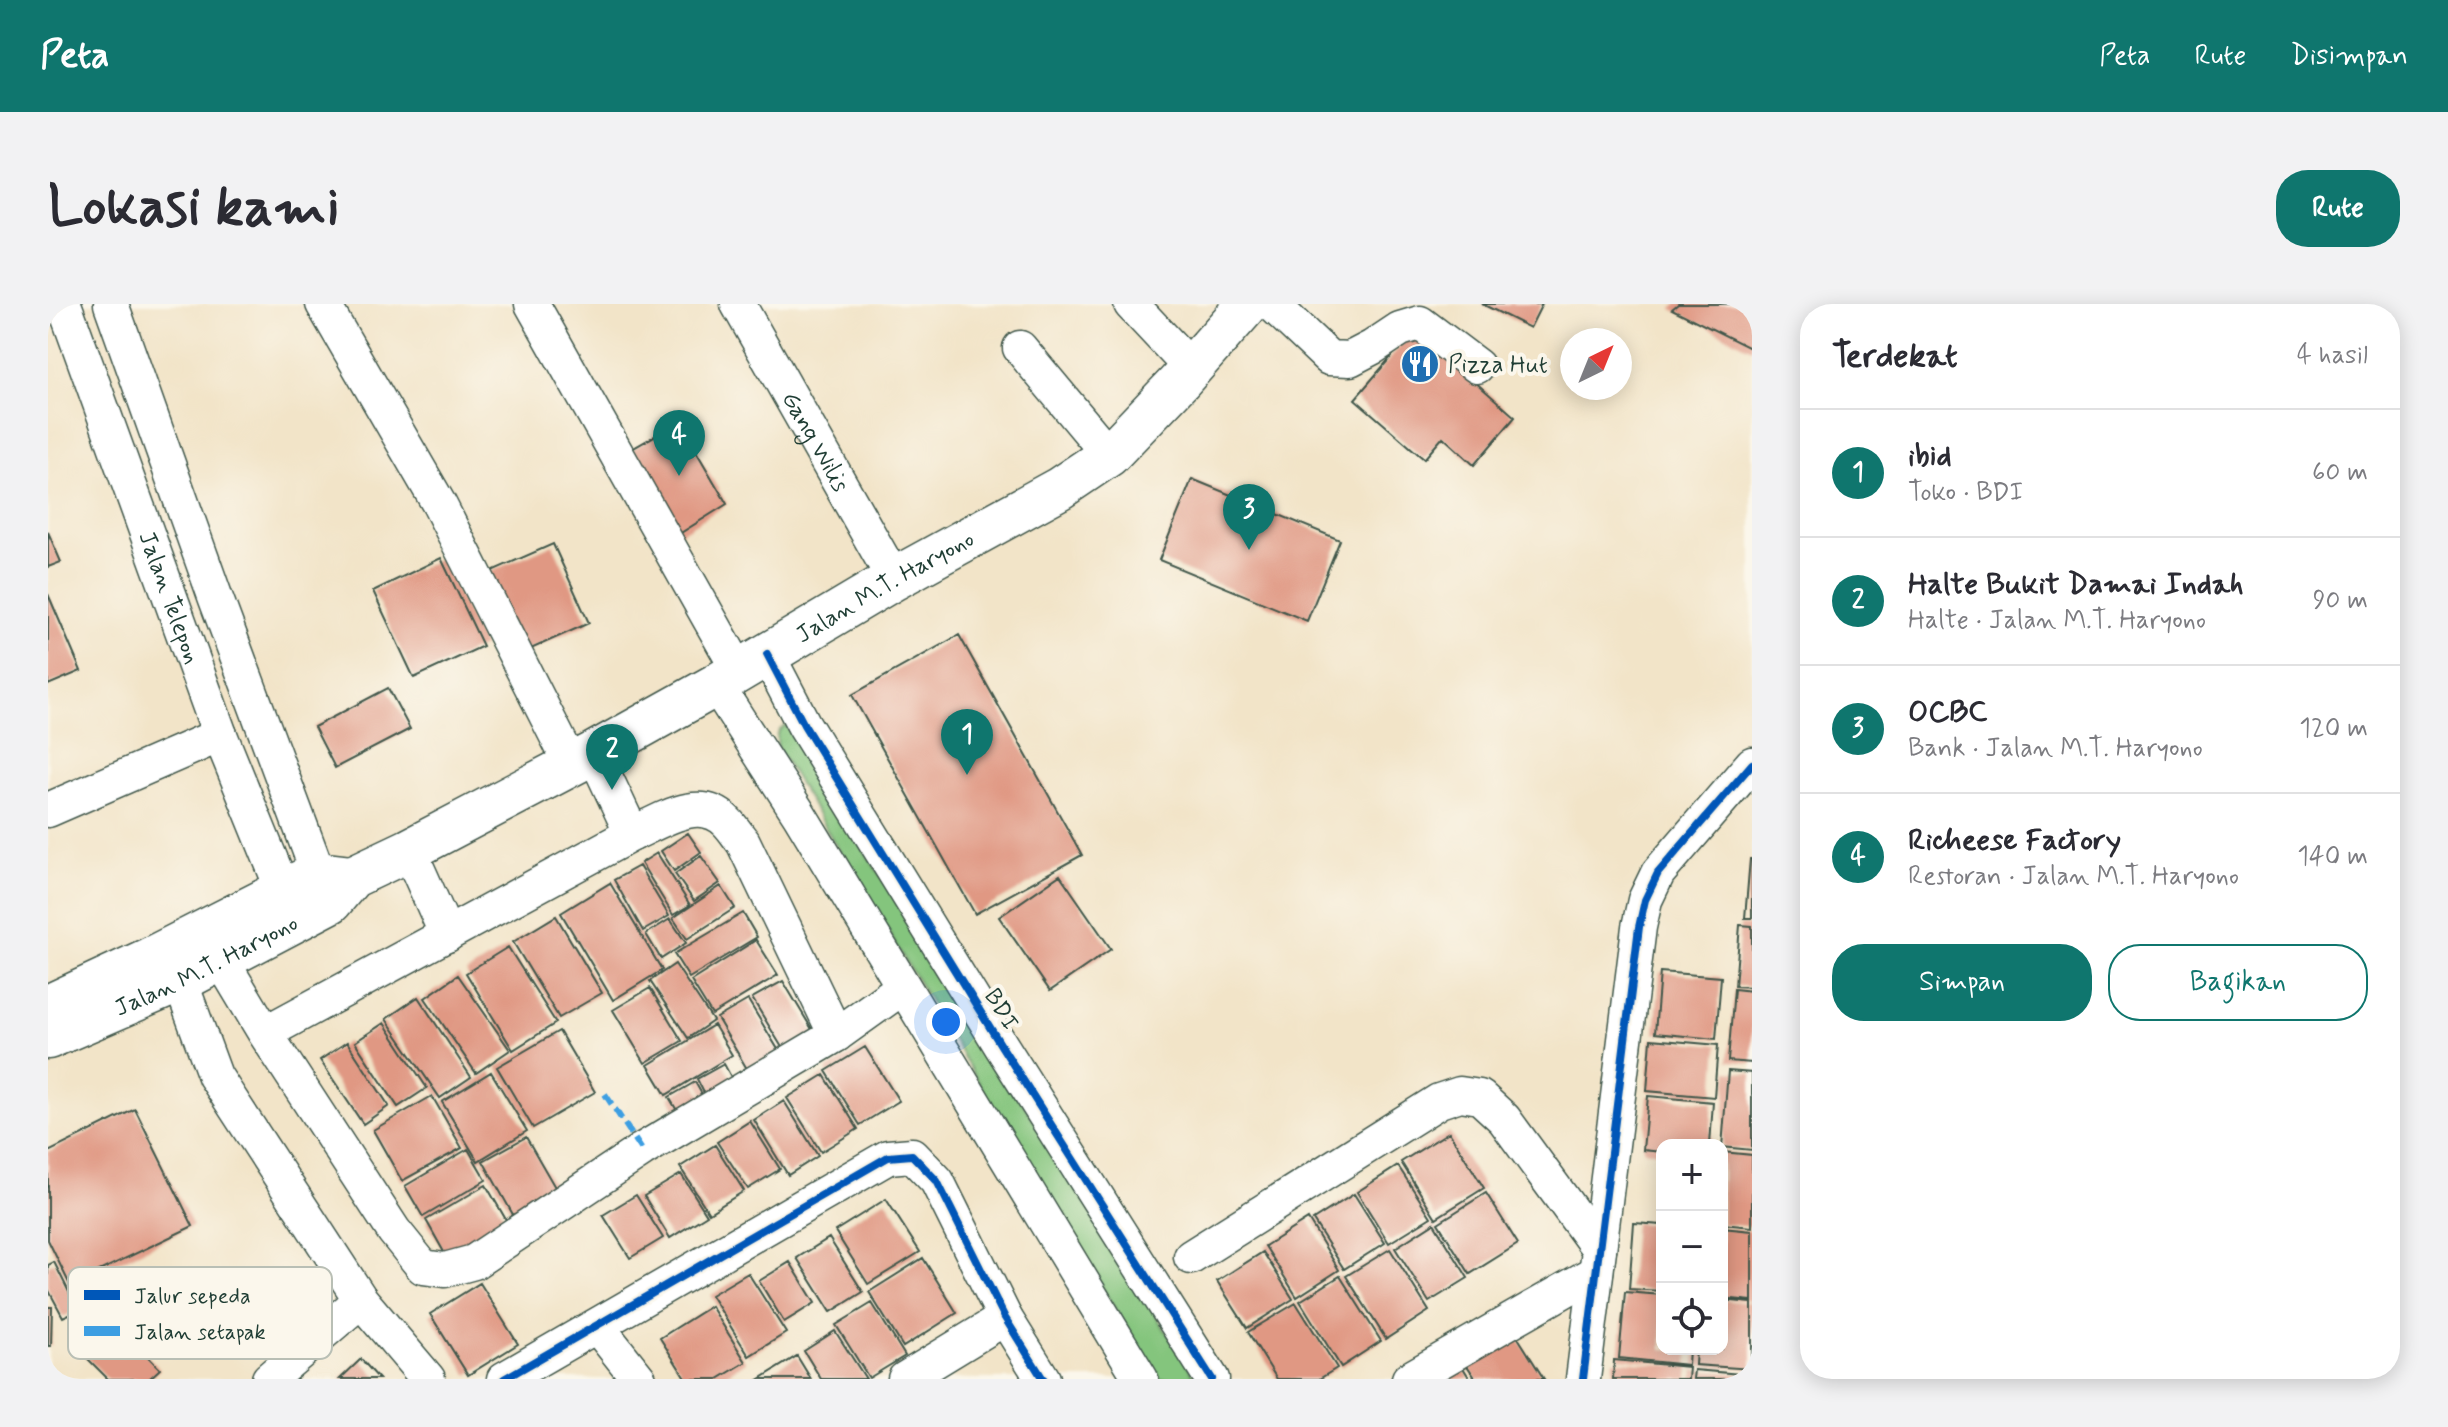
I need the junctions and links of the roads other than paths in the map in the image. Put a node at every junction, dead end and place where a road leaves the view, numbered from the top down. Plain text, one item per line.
1 (64, 304) edge
2 (111, 304) edge
3 (323, 304) edge
4 (532, 304) edge
5 (738, 304) edge
6 (1131, 304) edge
7 (1248, 304) edge
8 (1272, 304) edge
9 (1020, 348) dead end
10 (1477, 366) dead end
11 (1191, 368) junction
12 (1109, 455) junction
13 (894, 579) junction
14 (741, 670) junction
15 (220, 735) junction
16 (583, 759) junction
17 (1752, 764) edge
18 (48, 810) edge
19 (632, 834) junction
20 (409, 850) junction
21 (316, 892) junction
22 (447, 935) junction
23 (220, 958) junction
24 (180, 981) junction
25 (903, 987) junction
26 (48, 1006) edge
27 (265, 1033) junction
28 (836, 1035) junction
29 (48, 1038) edge
30 (1191, 1257) dead end
31 (1598, 1260) junction
32 (361, 1300) junction
33 (1005, 1318) junction
34 (332, 1325) edge
35 (597, 1326) junction
36 (292, 1359) edge
37 (269, 1379) edge
38 (428, 1379) edge
39 (504, 1379) edge
40 (639, 1379) edge
41 (905, 1379) edge
42 (1043, 1379) edge
43 (1141, 1379) edge
44 (1212, 1379) edge
45 (1409, 1379) edge
46 (1583, 1379) edge

1 - 15 street, Jalan Telepon
2 - 21 street, Jalan Telepon
3 - 16 street
4 - 14 street
5 - 13 street, Gang Wilis
6 - 11 street
7 - 11 main road, Jalan M.T. Haryono
8 - 10 street
9 - 12 street
11 - 12 main road, Jalan M.T. Haryono
12 - 13 main road, Jalan M.T. Haryono
13 - 14 main road, Jalan M.T. Haryono
14 - 16 main road, Jalan M.T. Haryono
14 - 25 street
14 - 44 street, BDI
15 - 18 street
15 - 21 street, Jalan Telepon
16 - 19 street
16 - 20 main road, Jalan M.T. Haryono
17 - 31 street
19 - 22 street
19 - 28 street
20 - 21 main road, Jalan M.T. Haryono
20 - 22 street
21 - 23 main road, Jalan M.T. Haryono
21 - 26 main road, Jalan M.T. Haryono
22 - 27 street
23 - 24 main road, Jalan M.T. Haryono
23 - 27 street
24 - 29 main road, Jalan M.T. Haryono
24 - 32 street
25 - 28 street
25 - 43 street
27 - 28 street
30 - 31 street
31 - 45 street
31 - 46 street
32 - 34 street
32 - 38 street
33 - 35 street
33 - 41 street
33 - 42 street
35 - 39 street
35 - 40 street
36 - 37 street

